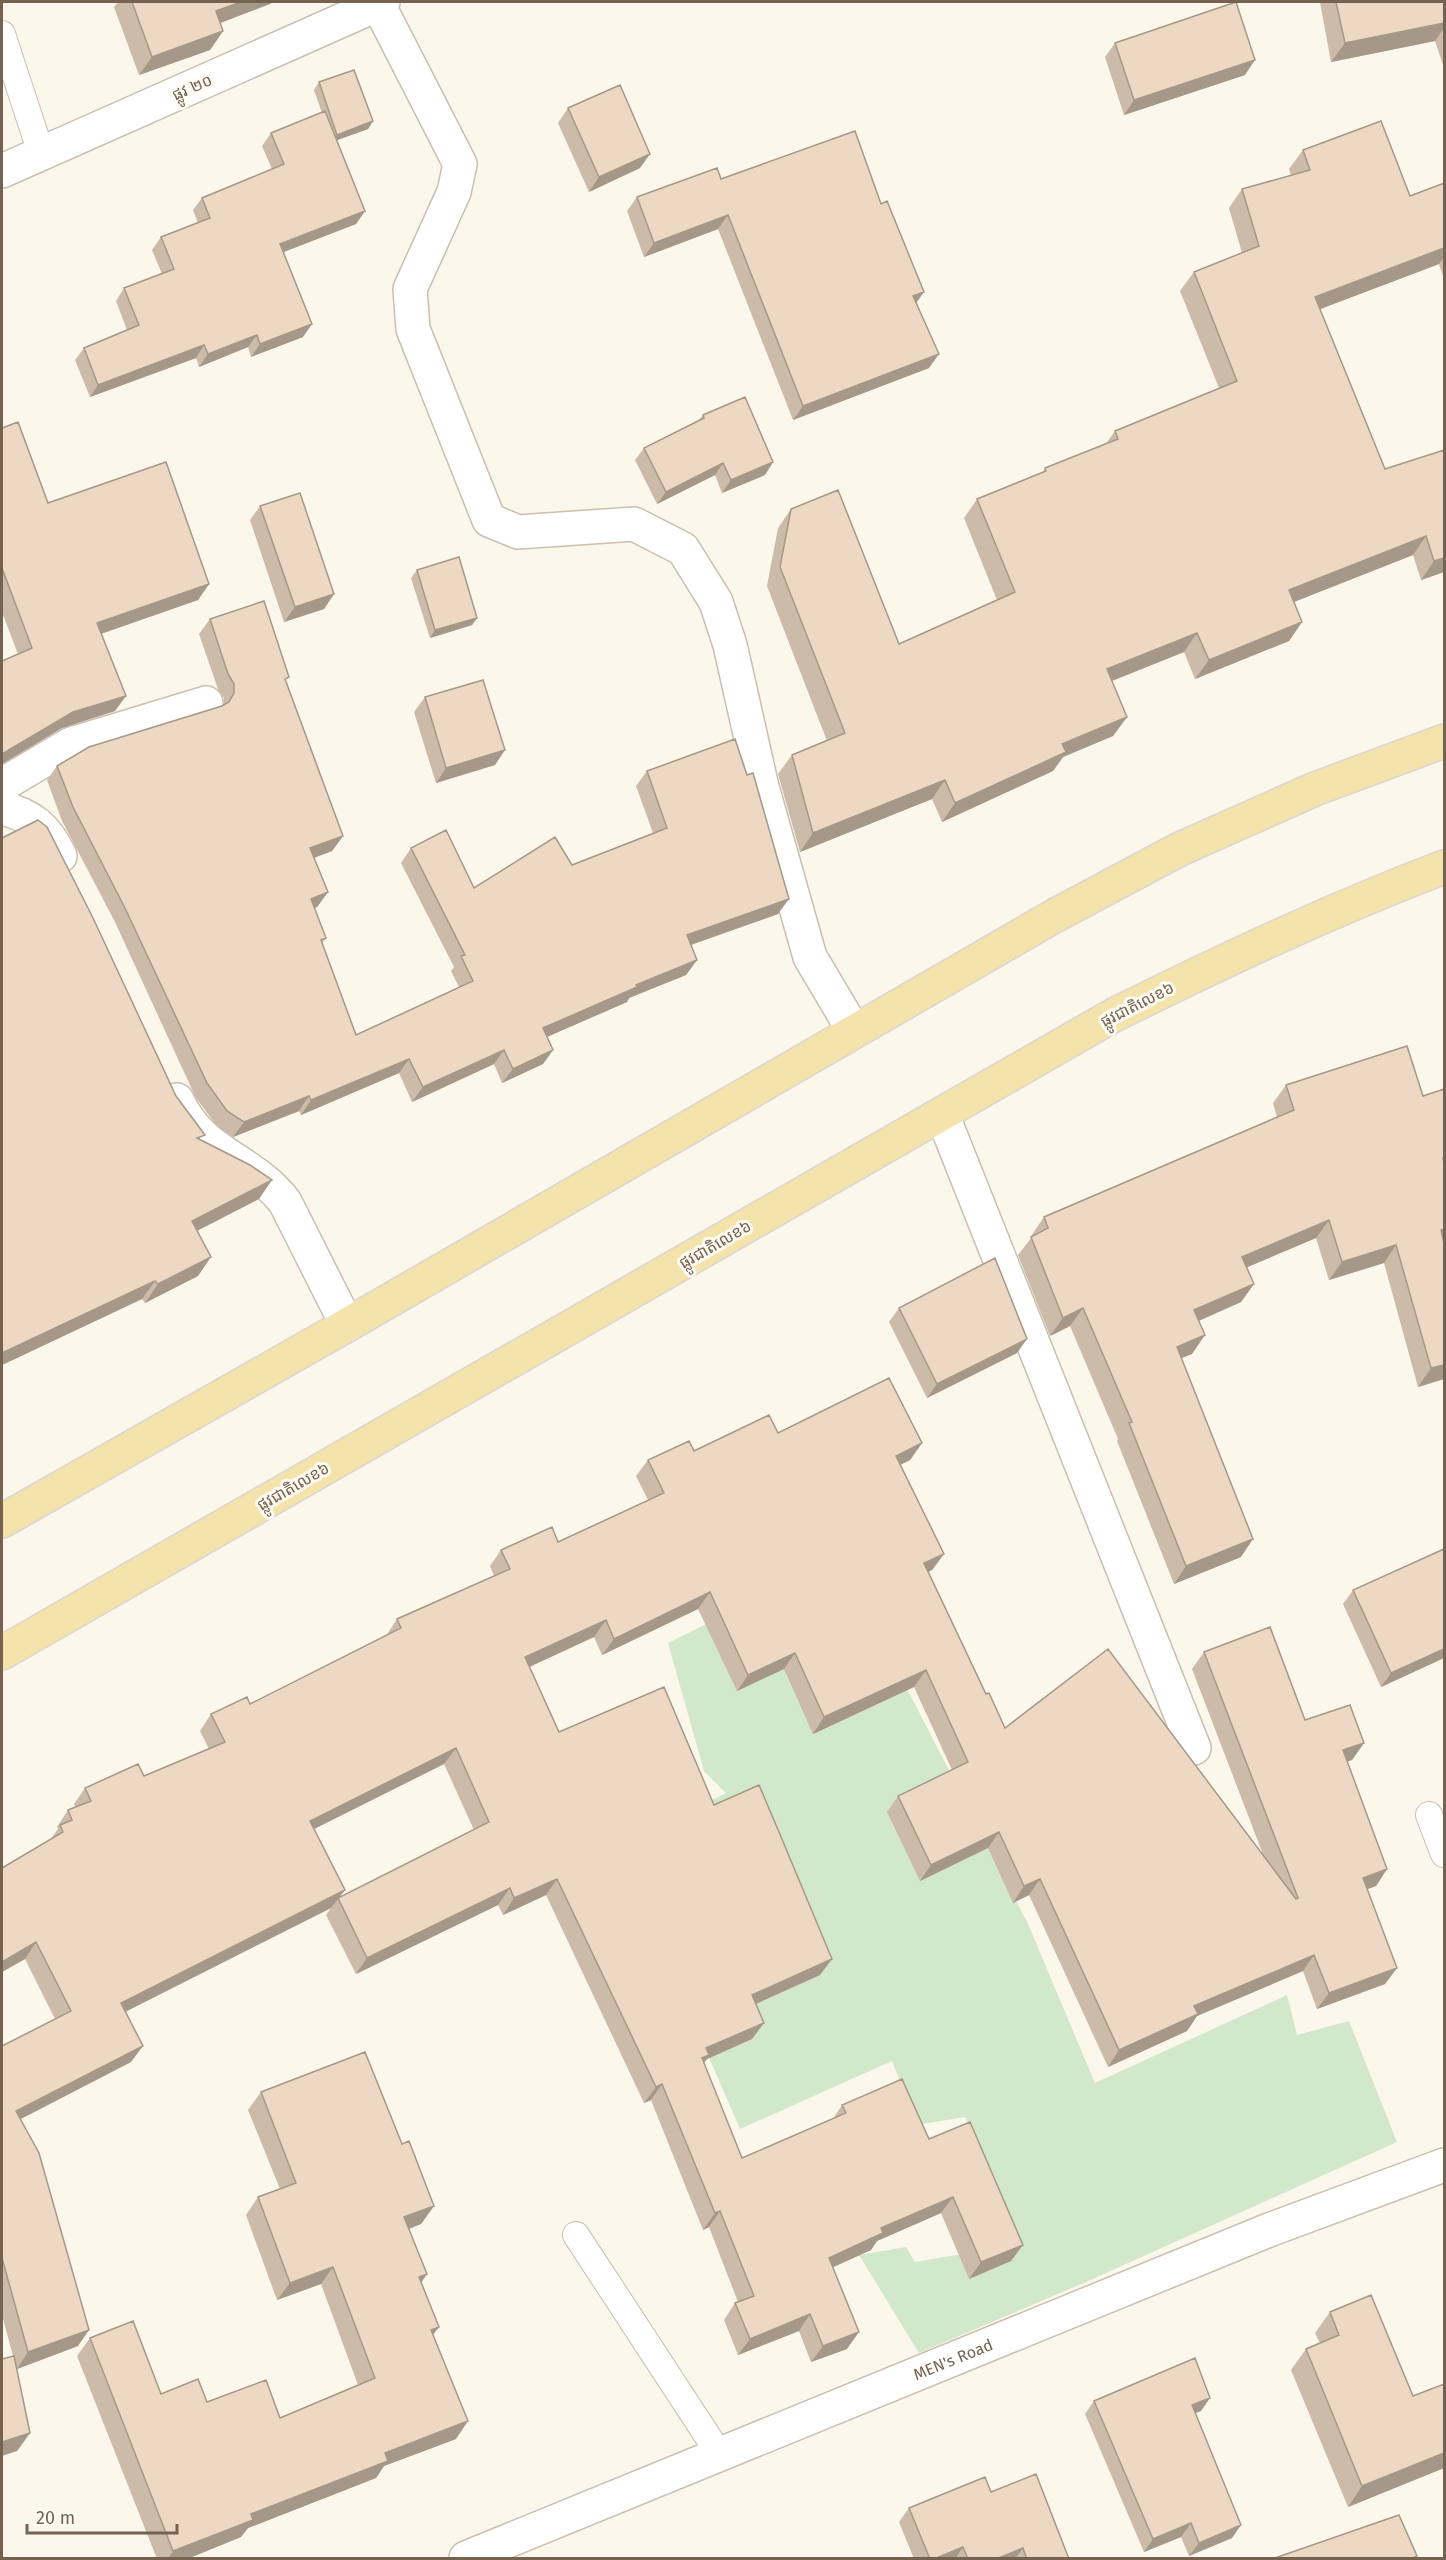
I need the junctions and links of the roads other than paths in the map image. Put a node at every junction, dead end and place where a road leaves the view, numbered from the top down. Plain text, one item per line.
1 (379, 3) edge
2 (2, 34) edge
3 (41, 153) junction
4 (2, 171) edge
5 (206, 703) dead end
6 (1444, 741) edge
7 (2, 790) edge
8 (2, 808) edge
9 (1444, 867) edge
10 (76, 886) edge
11 (854, 1031) junction
12 (165, 1075) edge
13 (942, 1114) junction
14 (347, 1325) junction
15 (2, 1521) edge
16 (2, 1653) edge
17 (1194, 1748) dead end
18 (1429, 1815) dead end
19 (1444, 1854) edge
20 (1444, 2165) edge
21 (576, 2235) dead end
22 (720, 2455) junction
23 (466, 2559) edge

1 - 3 street, ផ្លូវ ២០
1 - 11 street
2 - 3 lane
3 - 4 street, ផ្លូវ ២០
5 - 7 street
6 - 11 main road
8 - 10 street
9 - 13 main road, ផ្លូវជាតិលេខ៦
11 - 14 main road
12 - 14 street
13 - 16 main road, ផ្លូវជាតិលេខ៦
13 - 17 street
14 - 15 main road
18 - 19 lane
20 - 22 street, MEN's Road
21 - 22 lane
22 - 23 street, MEN's Road

